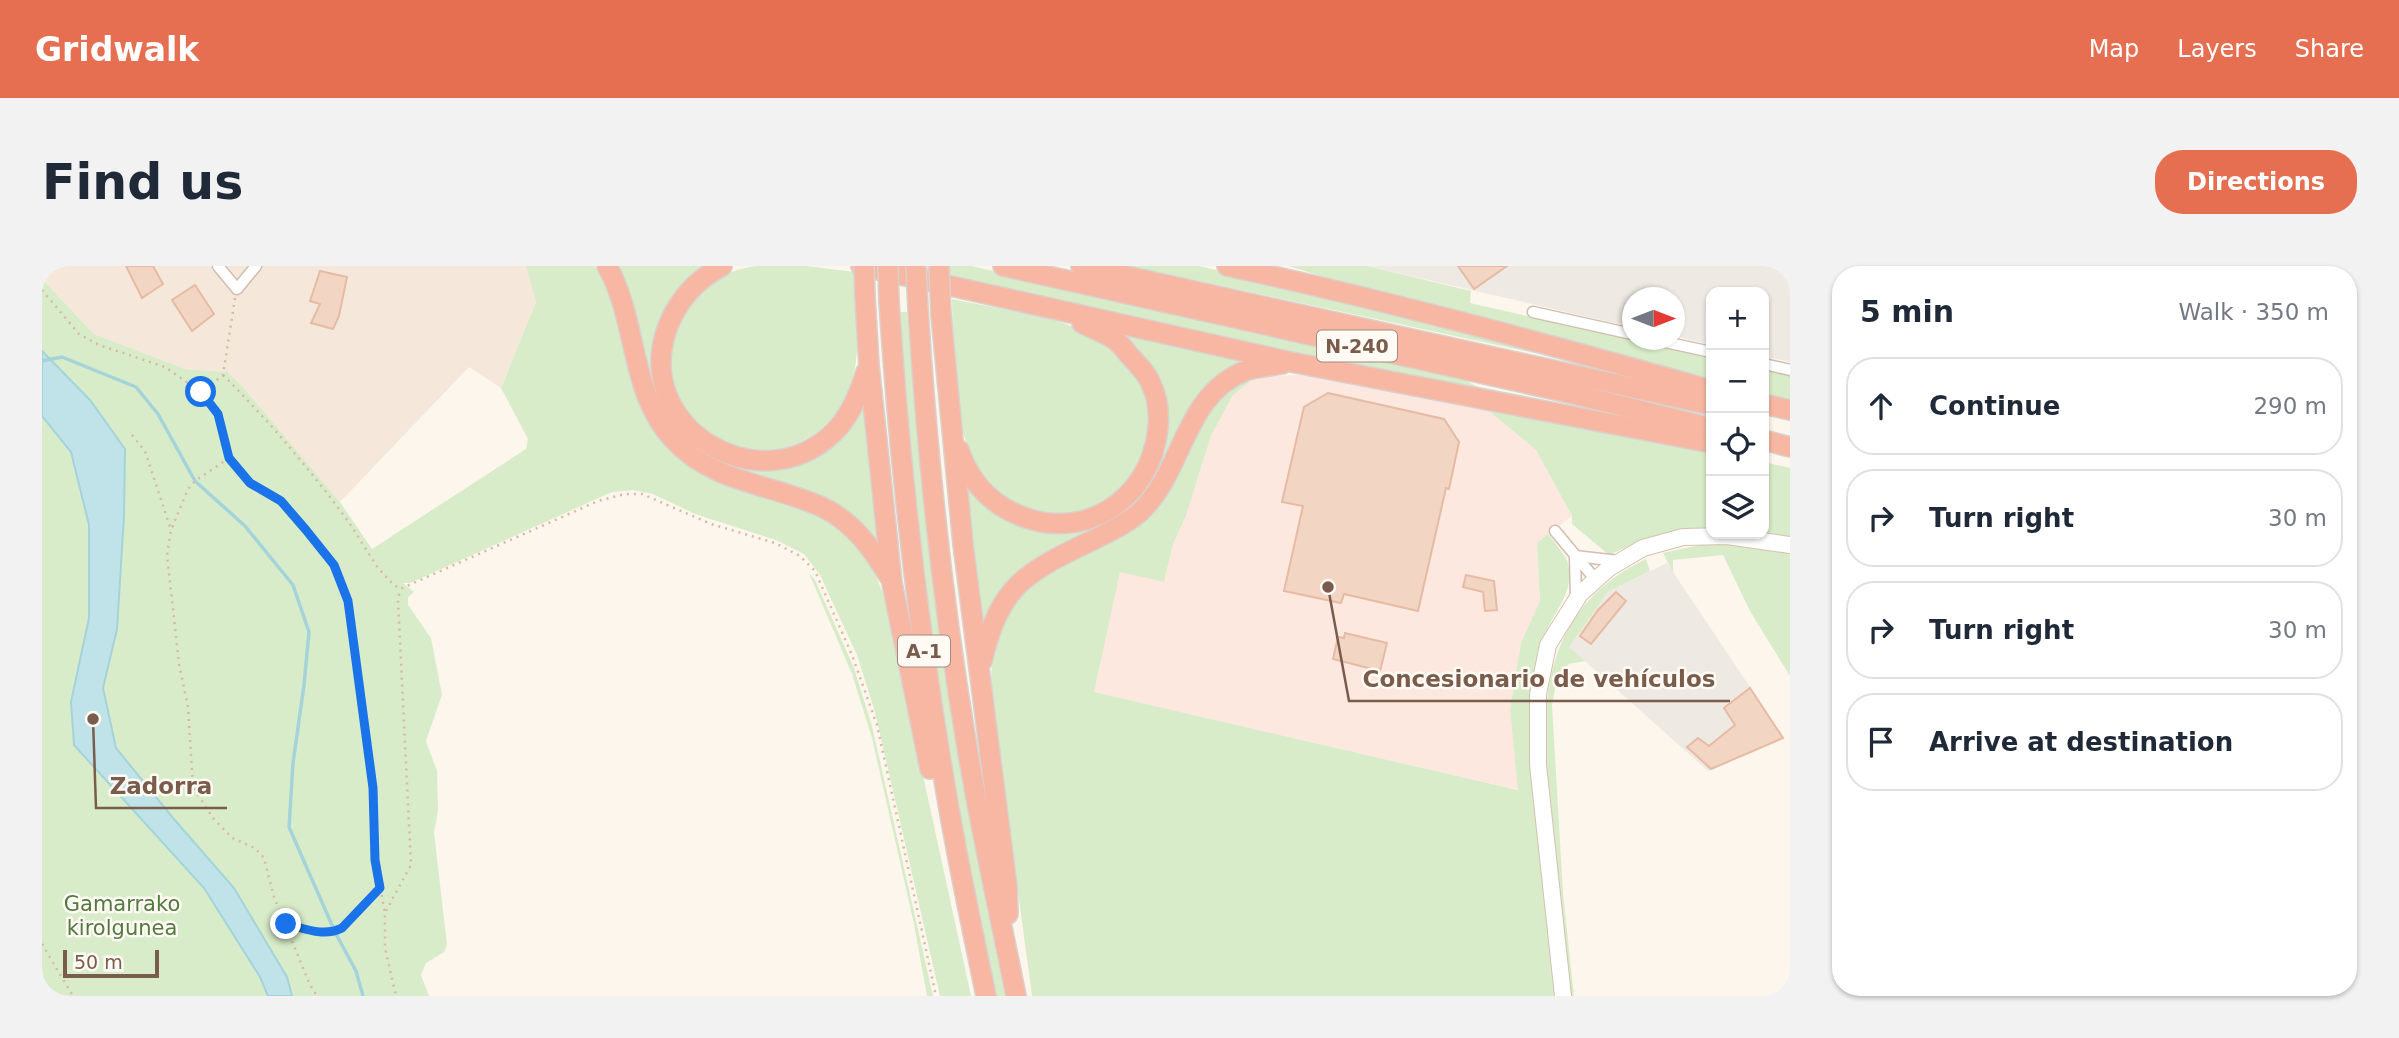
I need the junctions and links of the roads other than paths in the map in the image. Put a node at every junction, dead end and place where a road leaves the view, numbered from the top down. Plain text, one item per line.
1 (218, 266) edge
2 (256, 266) edge
3 (607, 266) edge
4 (722, 266) edge
5 (862, 266) edge
6 (888, 266) edge
7 (916, 266) edge
8 (939, 266) edge
9 (1003, 266) edge
10 (1081, 266) edge
11 (1227, 266) edge
12 (1264, 266) edge
13 (1294, 280) junction
14 (1056, 310) junction
15 (1532, 312) dead end
16 (1622, 332) edge
17 (1685, 346) edge
18 (1706, 351) edge
19 (1291, 362) junction
20 (869, 365) junction
21 (1769, 365) edge
22 (1790, 370) edge
23 (1706, 389) edge
24 (1706, 404) edge
25 (1769, 405) edge
26 (1790, 410) edge
27 (1769, 417) edge
28 (1790, 422) edge
29 (1706, 427) edge
30 (951, 431) junction
31 (1769, 441) edge
32 (1706, 442) edge
33 (1790, 447) edge
34 (1769, 454) edge
35 (1790, 458) edge
36 (1555, 531) dead end
37 (1790, 545) edge
38 (1575, 556) junction
39 (1620, 561) junction
40 (1595, 579) junction
41 (892, 583) junction
42 (1576, 600) junction
43 (979, 672) junction
44 (948, 804) junction
45 (1011, 971) junction
46 (986, 996) edge
47 (1016, 996) edge
48 (1563, 996) edge

1 - 2 street
3 - 41 highway
4 - 20 highway
5 - 14 highway
5 - 20 highway, bridge
6 - 44 highway, A-1, bridge
7 - 45 highway, A-1, bridge
8 - 30 highway, bridge
9 - 29 highway, N-240
10 - 24 highway, N-240
11 - 13 highway
12 - 13 highway
13 - 23 highway
14 - 19 highway
14 - 30 highway
15 - 16 street
17 - 18 street
19 - 32 highway
19 - 43 highway
20 - 41 highway
21 - 22 street
25 - 26 highway
27 - 28 highway
30 - 43 highway
31 - 33 highway
34 - 35 highway
36 - 38 street
37 - 39 street
38 - 39 street
38 - 40 street
38 - 42 street
39 - 40 street
40 - 42 street
41 - 44 highway
42 - 48 street
43 - 45 highway
44 - 46 highway, A-1
45 - 47 highway, A-1

